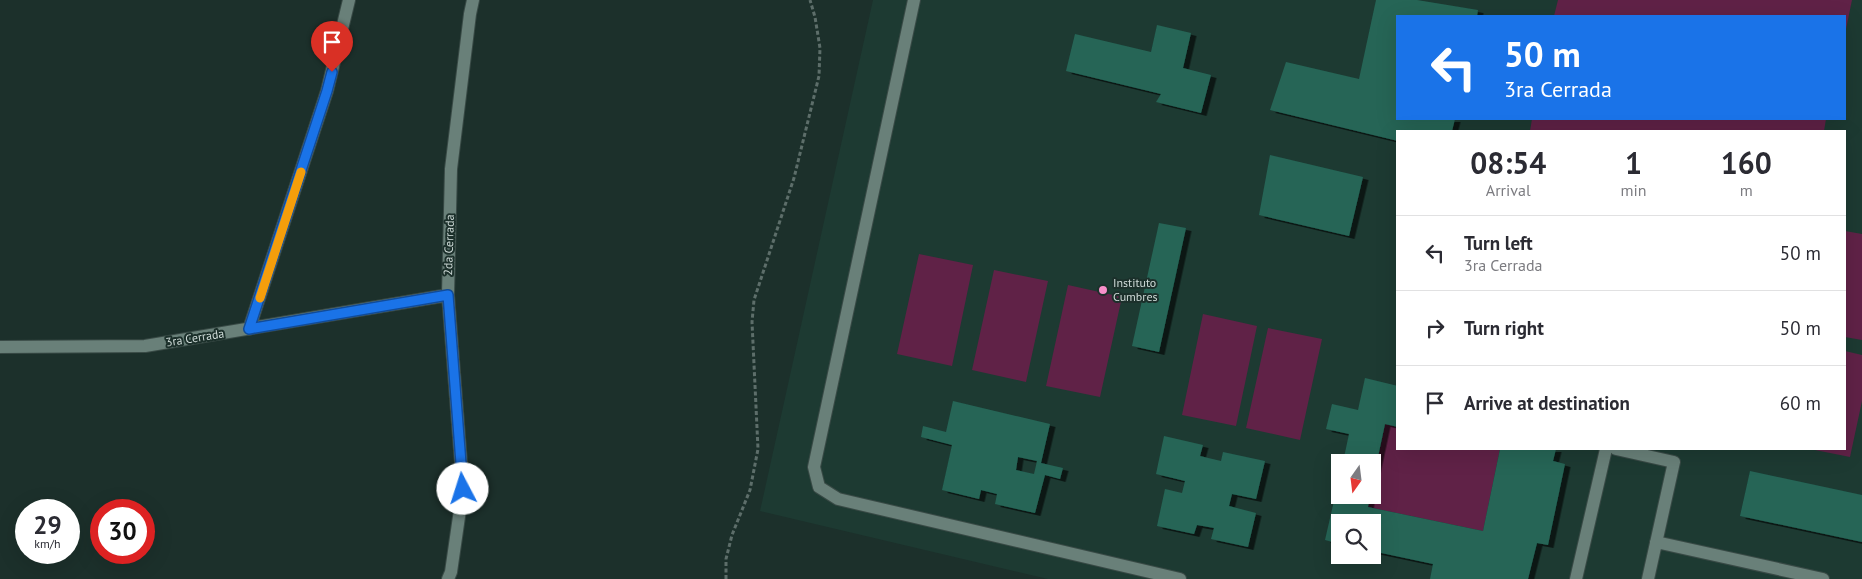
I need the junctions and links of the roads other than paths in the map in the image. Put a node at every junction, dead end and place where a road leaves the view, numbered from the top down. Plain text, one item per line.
1 (349, 0) edge
2 (473, 0) edge
3 (914, 0) edge
4 (448, 295) junction
5 (249, 329) junction
6 (0, 347) edge
7 (1606, 450) edge
8 (1620, 450) edge
9 (1656, 542) junction
10 (448, 579) edge
11 (1180, 579) edge
12 (1576, 579) edge
13 (1648, 579) edge
14 (1823, 579) edge

1 - 5 street
2 - 4 street, 2da Cerrada
3 - 11 street
4 - 5 street, 3ra Cerrada
4 - 10 street, 2da Cerrada
5 - 6 street, 3ra Cerrada
7 - 12 street
8 - 9 street
9 - 13 street
9 - 14 street

